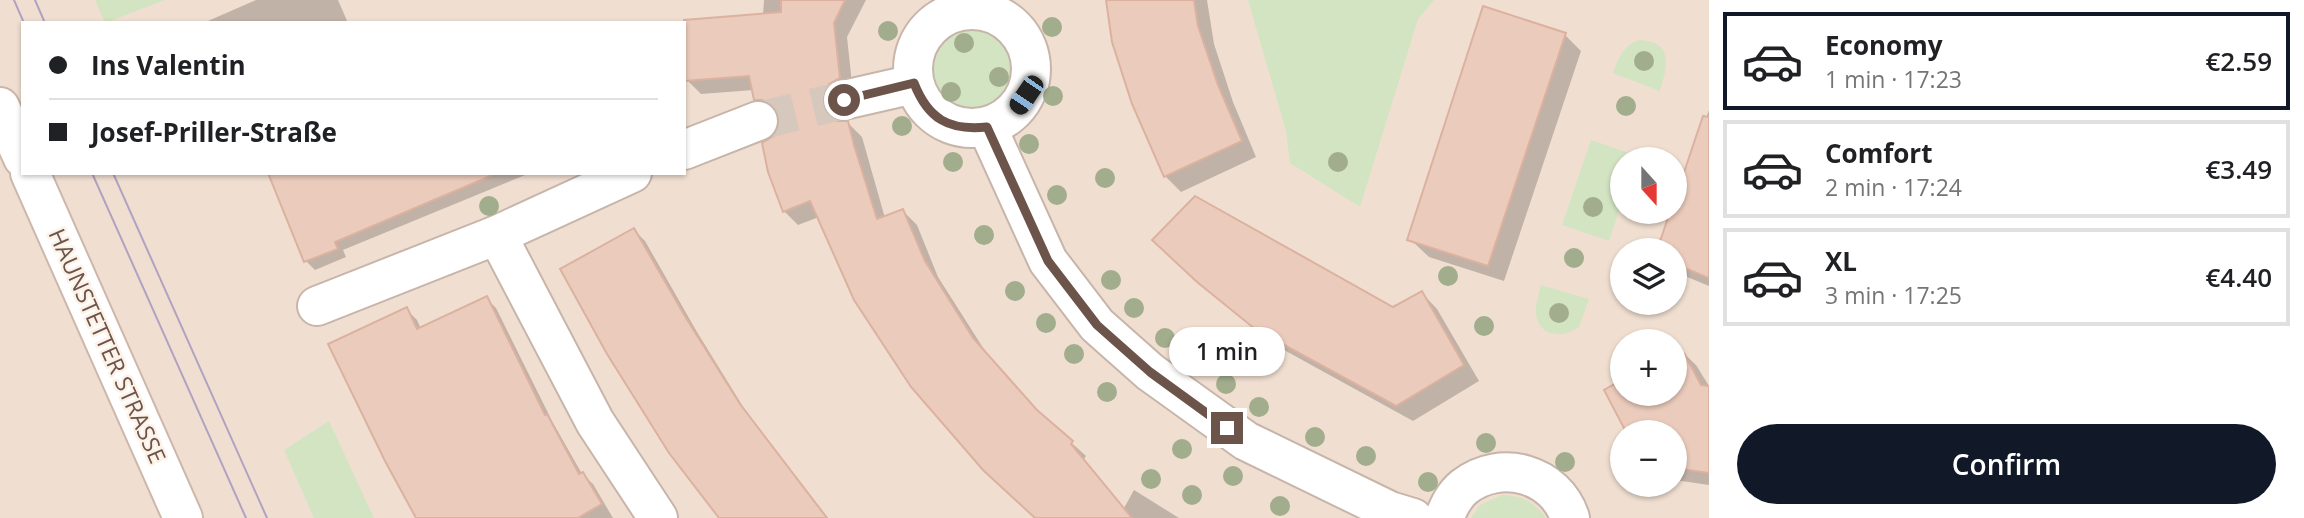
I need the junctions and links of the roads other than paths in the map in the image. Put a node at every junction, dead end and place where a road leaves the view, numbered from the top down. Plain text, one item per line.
1 (969, 5) edge
2 (914, 83) junction
3 (844, 100) tunnel mouth
4 (0, 107) edge
5 (758, 121) tunnel mouth
6 (987, 127) junction
7 (686, 149) edge
8 (21, 154) edge
9 (31, 175) edge
10 (628, 175) edge
11 (497, 235) junction
12 (317, 306) dead end
13 (183, 518) edge
14 (658, 518) edge
15 (1413, 518) edge
16 (1444, 518) edge
17 (1570, 518) edge

1 - 2 street
1 - 6 street
2 - 3 street
2 - 6 street
4 - 8 street
5 - 7 street
6 - 15 street
9 - 13 street, HAUNSTETTER STRASSE
10 - 11 street
11 - 12 street
11 - 14 street
16 - 17 street

